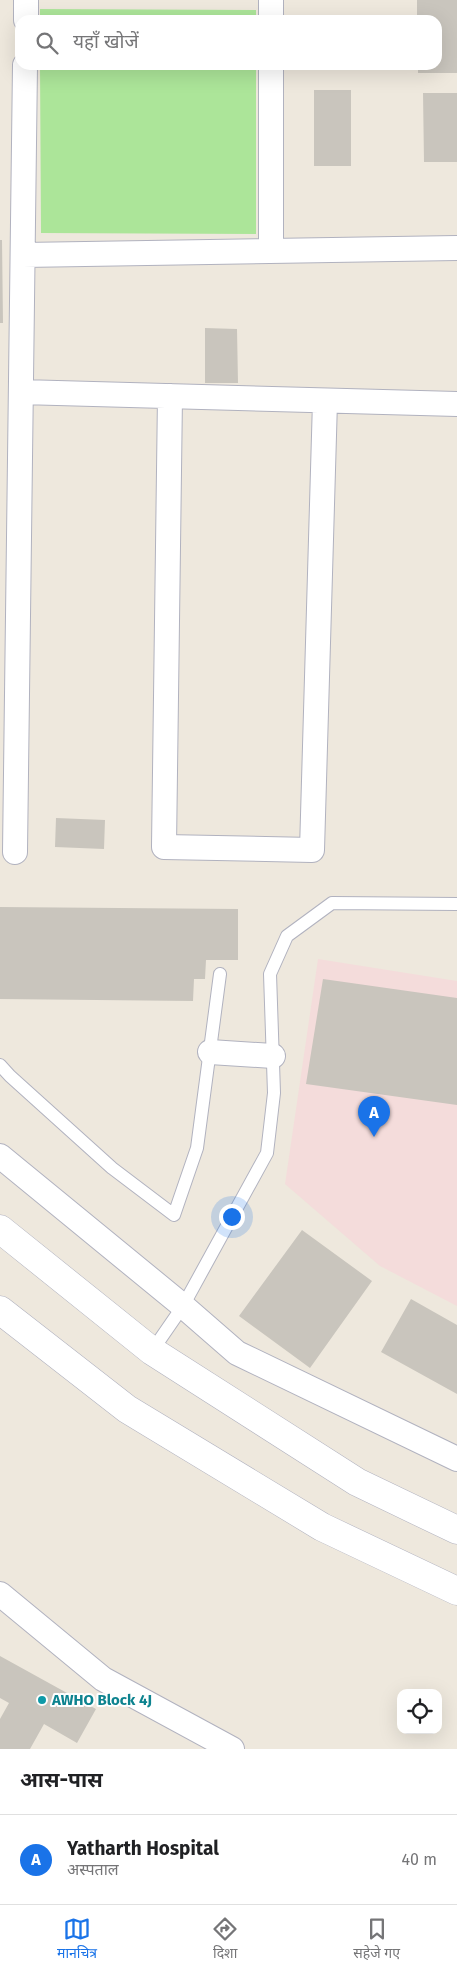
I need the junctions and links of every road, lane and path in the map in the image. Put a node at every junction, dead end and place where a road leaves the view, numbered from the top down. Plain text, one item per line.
1 (26, 0) edge
2 (271, 0) edge
3 (26, 15) edge
4 (271, 15) edge
5 (26, 70) edge
6 (271, 70) edge
7 (457, 248) edge
8 (271, 251) junction
9 (23, 255) junction
10 (21, 392) junction
11 (170, 396) junction
12 (325, 401) junction
13 (457, 404) edge
14 (15, 852) dead end
15 (457, 904) edge
16 (220, 974) dead end
17 (210, 1052) junction
18 (272, 1056) junction
19 (0, 1065) edge
20 (0, 1156) edge
21 (0, 1228) edge
22 (183, 1306) junction
23 (0, 1310) edge
24 (152, 1351) junction
25 (457, 1459) edge
26 (457, 1530) edge
27 (457, 1591) edge
28 (0, 1594) edge
29 (232, 1749) edge

1 - 3 street
2 - 4 street
5 - 9 street
6 - 8 street
7 - 8 street
8 - 9 street
9 - 10 street
10 - 11 street
10 - 14 street
11 - 12 street
11 - 12 street
12 - 13 street
15 - 18 lane
16 - 17 lane
17 - 18 street
17 - 19 lane
18 - 22 lane
20 - 22 street
21 - 24 street
22 - 24 lane
22 - 25 street
23 - 27 street
24 - 26 street
28 - 29 street

